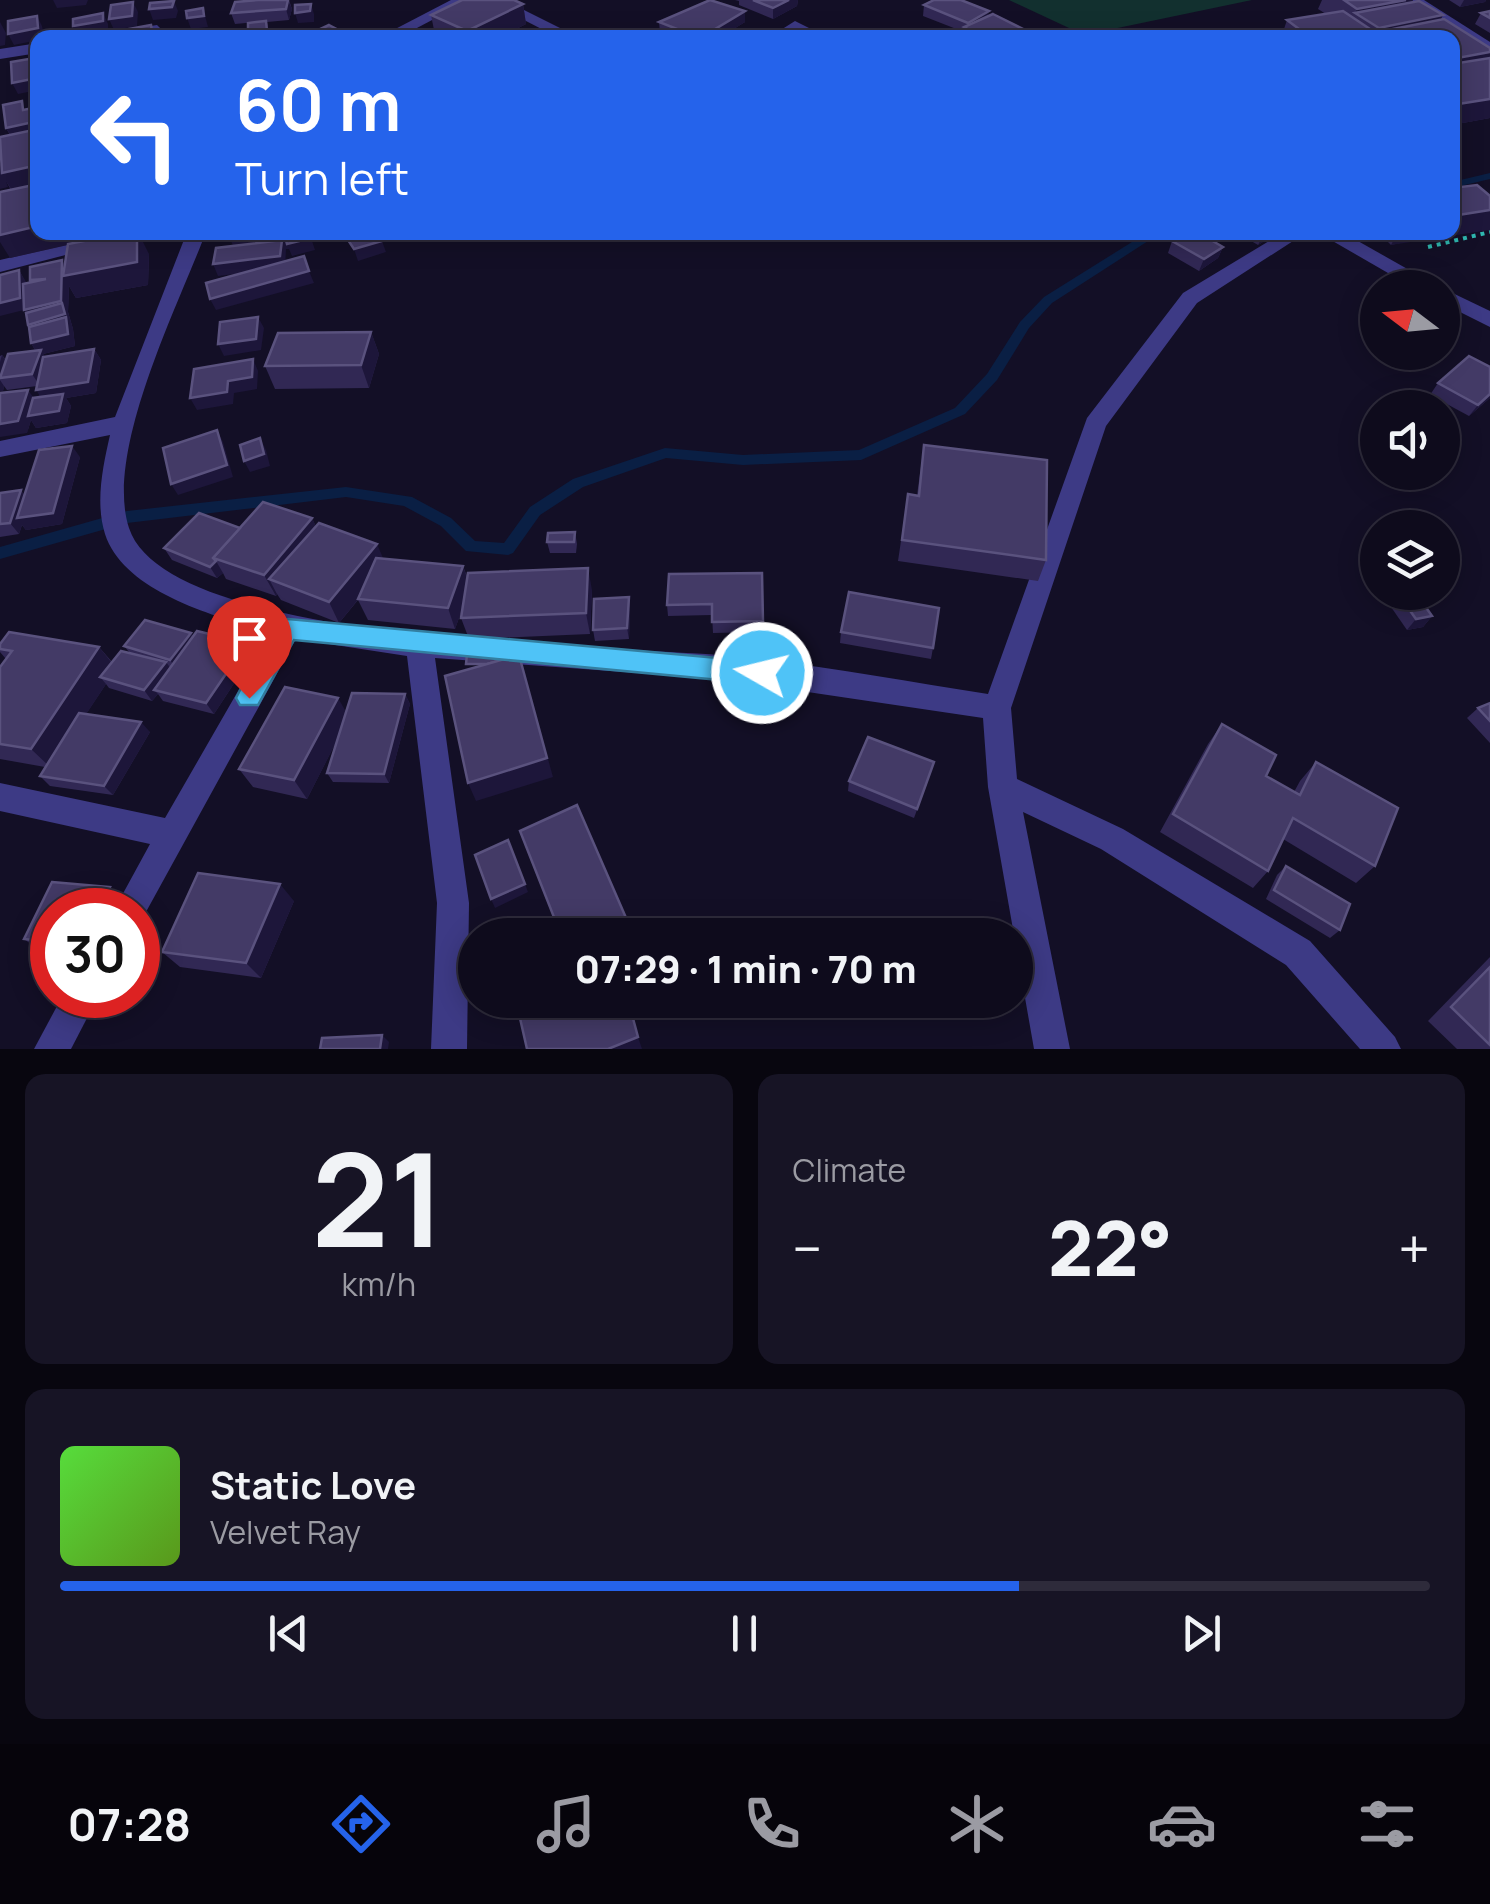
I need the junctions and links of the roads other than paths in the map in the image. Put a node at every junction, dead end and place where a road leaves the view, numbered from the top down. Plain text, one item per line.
1 (463, 0) edge
2 (492, 0) edge
3 (1414, 0) edge
4 (401, 30) edge
5 (556, 30) edge
6 (30, 49) edge
7 (1490, 49) edge
8 (0, 54) edge
9 (111, 240) edge
10 (194, 240) edge
11 (1285, 240) edge
12 (1341, 240) edge
13 (0, 266) edge
14 (1398, 270) edge
15 (1460, 304) edge
16 (1490, 320) edge
17 (122, 424) junction
18 (0, 449) edge
19 (288, 629) junction
20 (418, 643) junction
21 (998, 708) junction
22 (1003, 787) junction
23 (0, 797) edge
24 (172, 834) junction
25 (142, 888) edge
26 (69, 1018) edge
27 (52, 1049) edge
28 (449, 1049) edge
29 (1052, 1049) edge
30 (1384, 1049) edge

1 - 4 street
2 - 5 street
3 - 7 street
6 - 8 street
9 - 13 street
10 - 17 street
11 - 21 street
12 - 14 street
15 - 16 street
17 - 18 street
17 - 19 street
19 - 20 street
19 - 24 street
20 - 21 street
20 - 28 street
21 - 22 street
22 - 29 street
22 - 30 street
23 - 24 street
24 - 25 street
26 - 27 street

